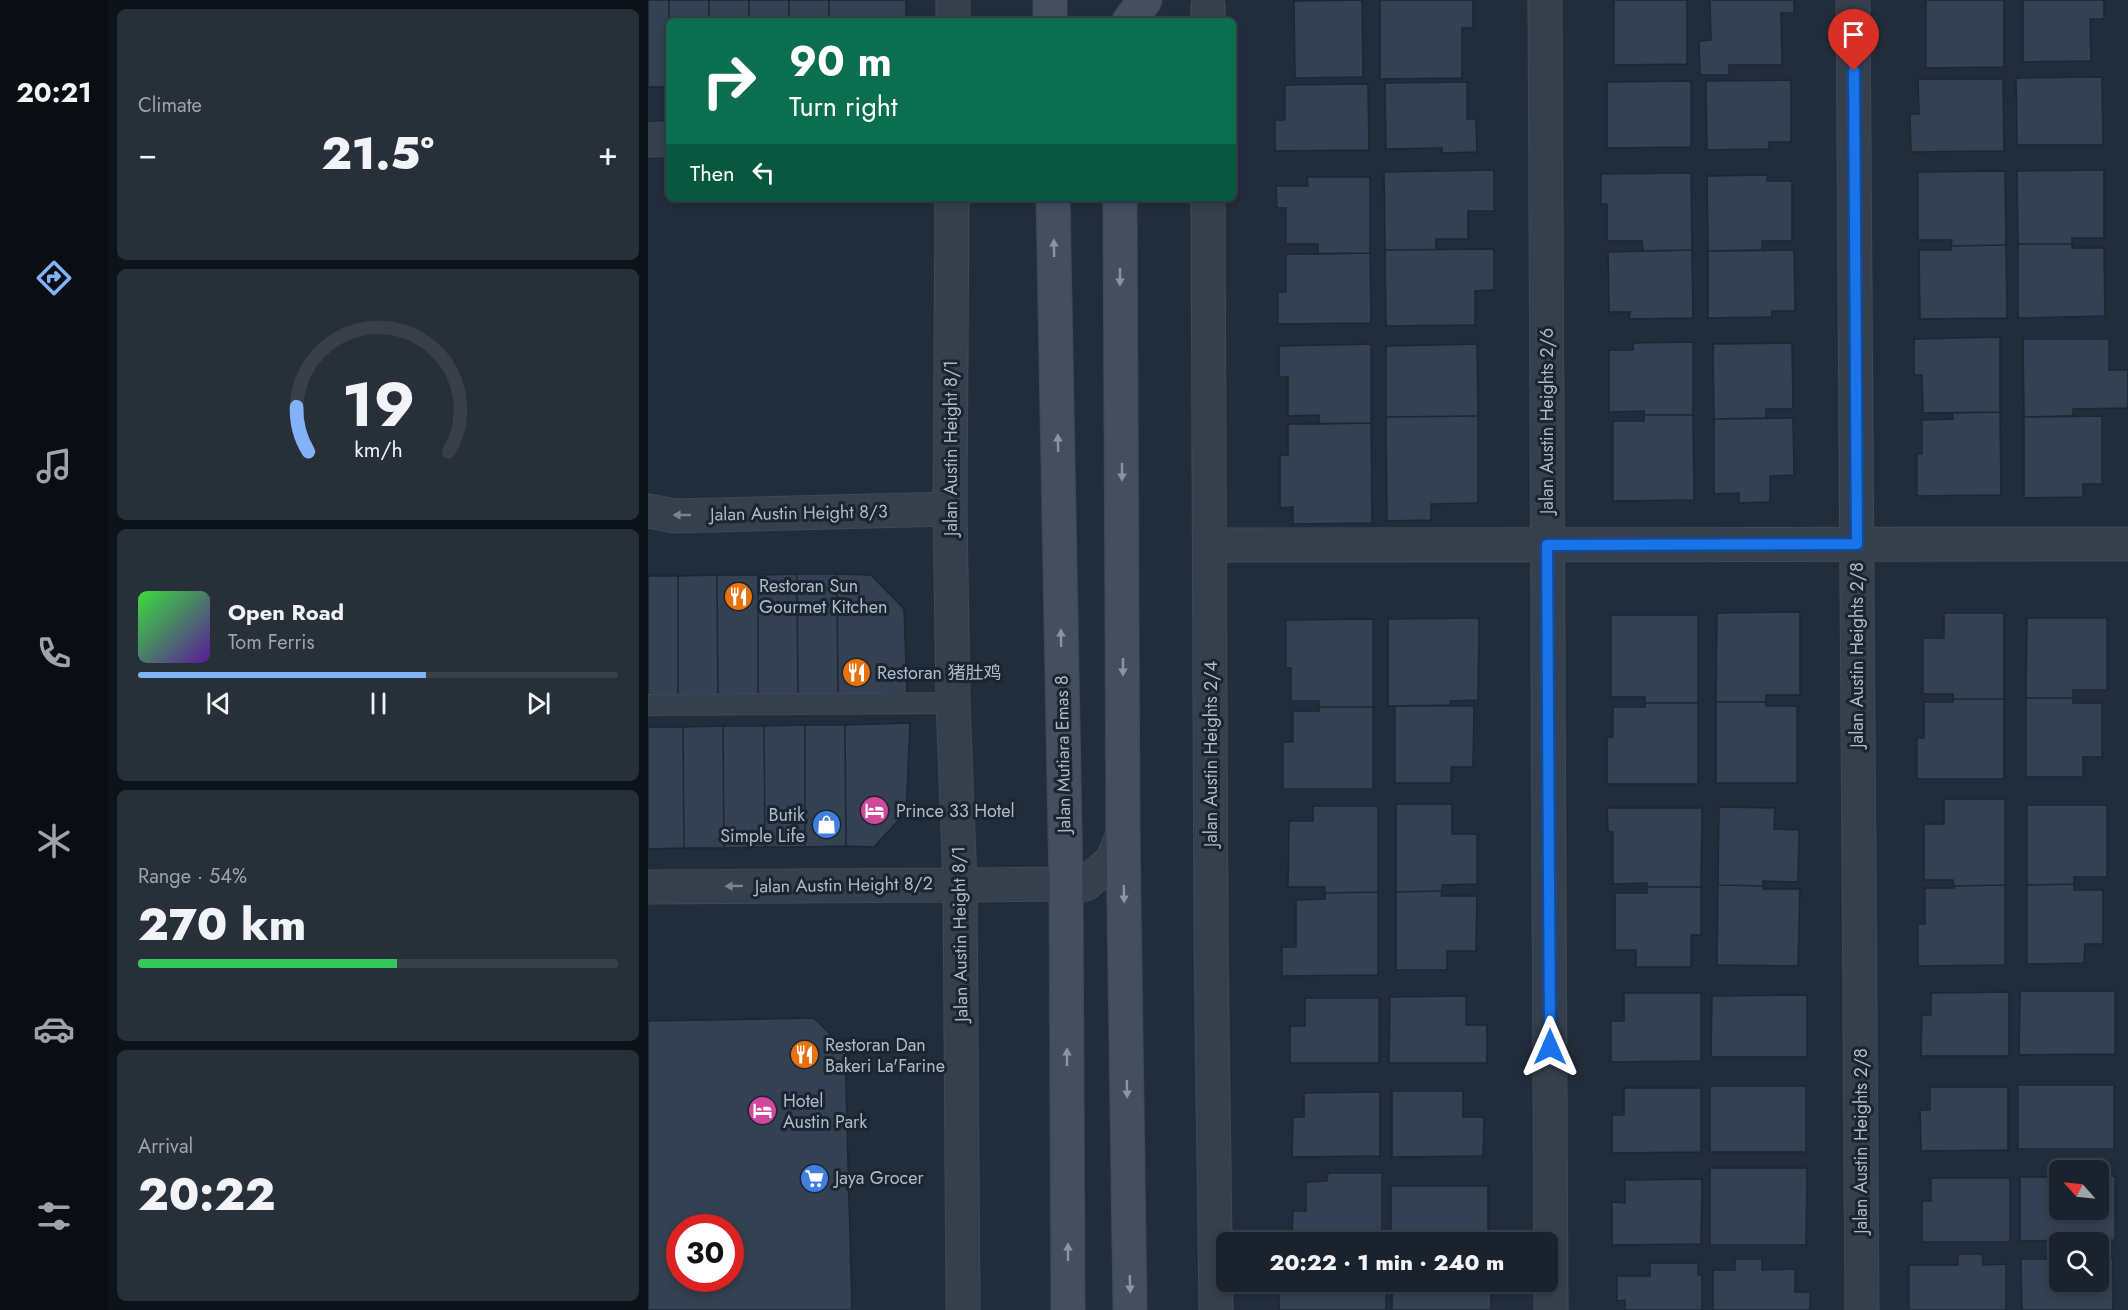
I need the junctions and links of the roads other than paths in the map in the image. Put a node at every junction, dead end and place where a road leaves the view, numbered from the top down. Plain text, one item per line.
1 (953, 0) edge
2 (1118, 0) edge
3 (1145, 0) edge
4 (1545, 0) edge
5 (1853, 0) edge
6 (953, 18) edge
7 (1119, 18) edge
8 (1131, 18) edge
9 (648, 140) edge
10 (666, 140) edge
11 (952, 201) edge
12 (1053, 201) edge
13 (1120, 201) edge
14 (1208, 201) edge
15 (950, 509) junction
16 (648, 511) edge
17 (1857, 544) junction
18 (2128, 544) edge
19 (1210, 545) junction
20 (1547, 545) junction
21 (953, 703) junction
22 (648, 705) edge
23 (1124, 835) junction
24 (960, 884) junction
25 (1066, 885) junction
26 (648, 887) edge
27 (963, 1310) edge
28 (1068, 1310) edge
29 (1130, 1310) edge
30 (1216, 1310) edge
31 (1551, 1310) edge
32 (1862, 1310) edge

1 - 6 street
2 - 7 main road
3 - 8 main road
4 - 20 street, Jalan Austin Heights 2/6
5 - 17 street, Jalan Austin Heights 2/8
9 - 10 street
11 - 15 street, Jalan Austin Height 8/1
25 -> 12 main road, Jalan Mutiara Emas 8
13 -> 23 main road
14 - 19 street, Jalan Austin Heights 2/4
15 -> 16 street, Jalan Austin Height 8/3
15 - 21 street, Jalan Austin Height 8/1
17 - 18 street
17 - 20 street
17 - 32 street, Jalan Austin Heights 2/8
19 - 20 street
19 - 30 street, Jalan Austin Heights 2/4
20 - 31 street, Jalan Austin Heights 2/6
21 - 22 lane
21 - 24 street, Jalan Austin Height 8/1
23 - 25 street, Jalan Austin Height 8/2
23 -> 29 main road
24 - 25 street, Jalan Austin Height 8/2
24 -> 26 street, Jalan Austin Height 8/2
24 - 27 street, Jalan Austin Height 8/1
28 -> 25 main road, Jalan Mutiara Emas 8

